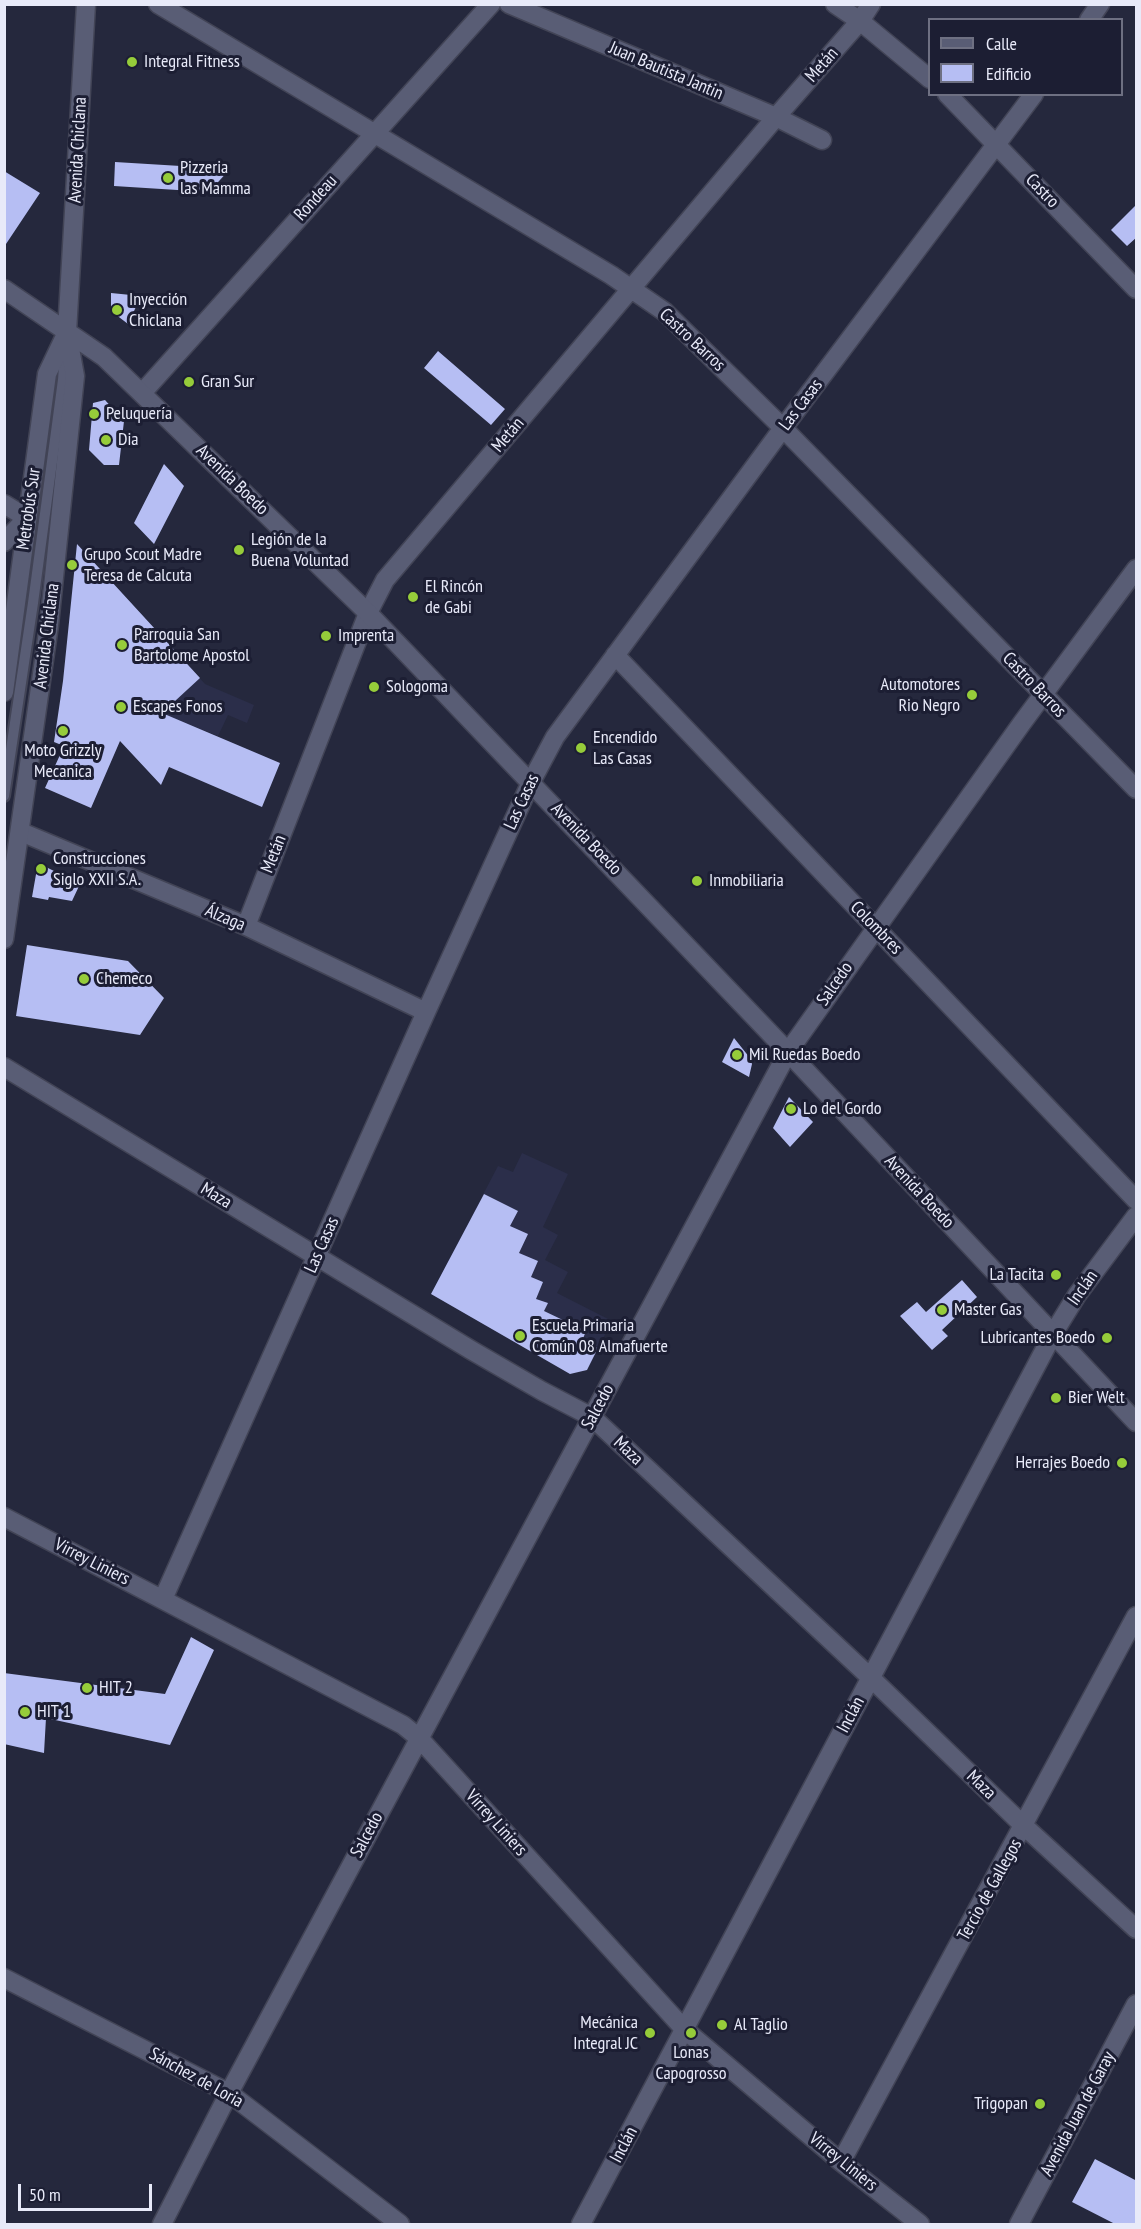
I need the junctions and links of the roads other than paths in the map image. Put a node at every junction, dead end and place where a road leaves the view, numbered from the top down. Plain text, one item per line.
1 (86, 4) edge
2 (158, 4) edge
3 (491, 4) edge
4 (509, 4) edge
5 (835, 4) edge
6 (871, 4) edge
7 (1100, 4) edge
8 (1090, 18) edge
9 (860, 21) junction
10 (928, 77) edge
11 (949, 96) edge
12 (1033, 96) edge
13 (776, 117) junction
14 (374, 134) junction
15 (822, 140) dead end
16 (997, 144) junction
17 (632, 288) junction
18 (4, 289) edge
19 (1137, 289) edge
20 (67, 332) junction
21 (142, 393) junction
22 (783, 428) junction
23 (4, 504) edge
24 (27, 518) junction
25 (4, 542) edge
26 (1136, 572) edge
27 (368, 613) junction
28 (615, 655) junction
29 (4, 692) edge
30 (1043, 695) junction
31 (531, 782) junction
32 (1137, 789) edge
33 (4, 796) edge
34 (21, 832) junction
35 (246, 926) junction
36 (875, 927) junction
37 (4, 939) edge
38 (426, 1012) junction
39 (788, 1052) junction
40 (4, 1067) edge
41 (1137, 1200) edge
42 (1137, 1216) edge
43 (316, 1257) junction
44 (1053, 1334) junction
45 (592, 1417) junction
46 (1137, 1422) edge
47 (4, 1517) edge
48 (163, 1599) junction
49 (1137, 1616) edge
50 (871, 1678) junction
51 (419, 1738) junction
52 (1024, 1826) junction
53 (1137, 1929) edge
54 (4, 1978) edge
55 (1137, 2004) edge
56 (685, 2030) junction
57 (229, 2093) junction
58 (842, 2162) junction
59 (587, 2222) edge
60 (162, 2224) edge
61 (400, 2224) edge
62 (920, 2224) edge
63 (1019, 2224) edge

1 - 20 street, Avenida Chiclana
2 - 14 street, Castro Barros
3 - 14 street, Rondeau
4 - 13 street, Juan Bautista Jantin
5 - 9 street
6 - 9 street, Metán
7 - 8 street
9 - 10 street
9 - 13 street, Metán
11 - 16 street, Castro
12 - 16 street, Las Casas
13 - 15 street, Juan Bautista Jantin
13 - 17 street, Metán
14 - 17 street, Castro Barros
14 - 21 street, Rondeau
16 - 19 street, Castro
16 - 22 street, Las Casas
17 - 22 street, Castro Barros
17 - 27 street, Metán
18 - 20 street, Avenida Boedo
20 - 21 street, Avenida Boedo
20 - 24 street, Avenida Chiclana
20 - 33 lane, Metrobús Sur
20 - 34 street, Avenida Chiclana
21 - 27 street, Avenida Boedo
22 - 28 street, Las Casas
22 - 30 street, Castro Barros
23 - 24 street
24 - 25 street
24 - 29 street, Avenida Chiclana
26 - 30 street, Salcedo
27 - 31 street, Avenida Boedo
27 - 35 street, Metán
28 - 31 street, Las Casas
28 - 36 street, Colombres
30 - 32 street, Castro Barros
30 - 36 street, Salcedo
31 - 38 street, Las Casas
31 - 39 street, Avenida Boedo
34 - 35 street, Álzaga
34 - 37 street, Avenida Chiclana
35 - 38 street, Álzaga
36 - 39 street, Salcedo
36 - 41 street, Colombres
38 - 43 street, Las Casas
39 - 44 street, Avenida Boedo
39 - 45 street, Salcedo
40 - 43 street, Maza
42 - 44 street, Inclán
43 - 45 street, Maza
43 - 48 street, Las Casas
44 - 46 street, Avenida Boedo
44 - 50 street, Inclán
45 - 50 street, Maza
45 - 51 street, Salcedo
47 - 48 street, Virrey Liniers
48 - 51 street, Virrey Liniers
49 - 52 street, Tercio de Gallegos
50 - 52 street, Maza
50 - 56 street, Inclán
51 - 56 street, Virrey Liniers
51 - 57 street, Salcedo
52 - 53 street, Maza
52 - 58 street, Tercio de Gallegos
54 - 57 street, Sánchez de Loria
55 - 63 street, Avenida Juan de Garay
56 - 58 street, Virrey Liniers
56 - 59 street, Inclán
57 - 60 street, Salcedo
57 - 61 street, Sánchez de Loria
58 - 62 street, Virrey Liniers

